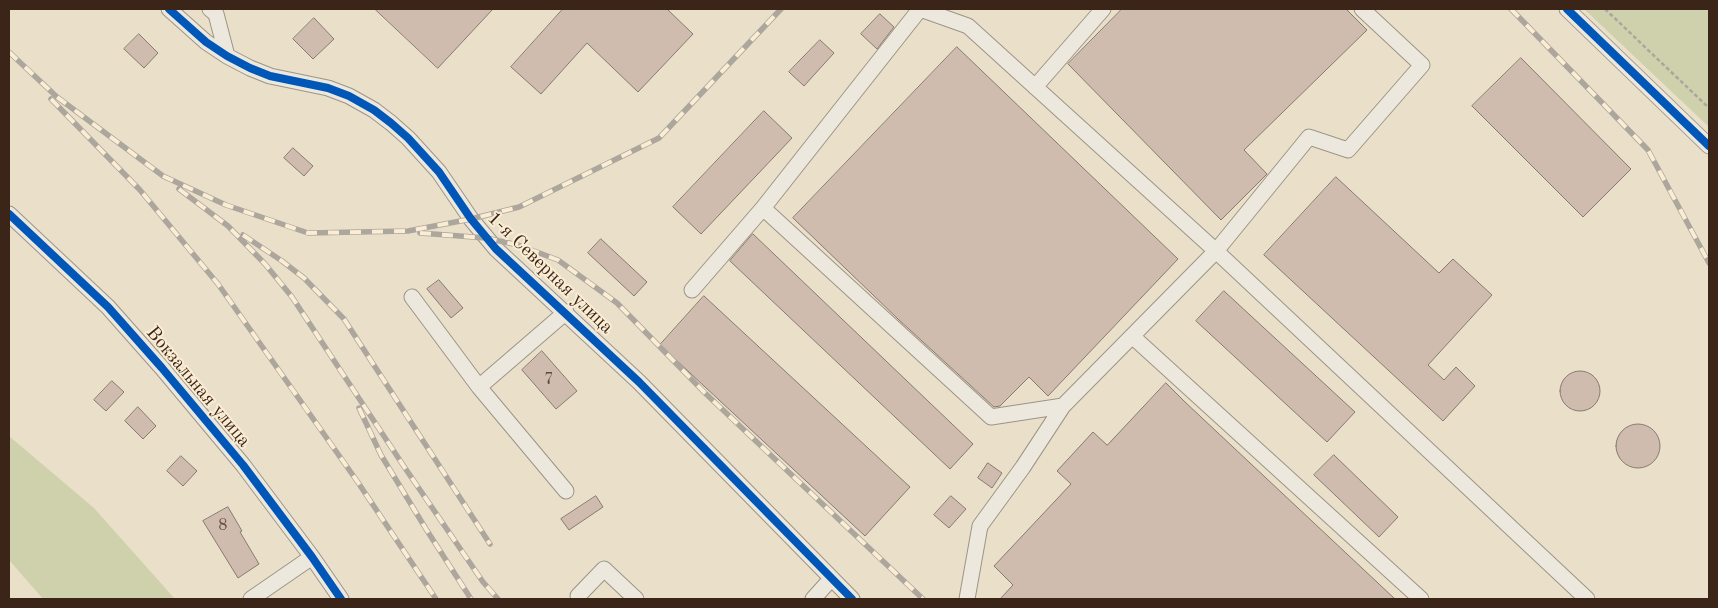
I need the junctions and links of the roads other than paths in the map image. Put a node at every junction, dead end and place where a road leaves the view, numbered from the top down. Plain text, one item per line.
1 (169, 9) edge
2 (210, 9) edge
3 (920, 9) edge
4 (1103, 9) edge
5 (1362, 9) edge
6 (1567, 9) edge
7 (227, 56) junction
8 (1035, 87) junction
9 (1709, 146) edge
10 (764, 208) junction
11 (9, 214) edge
12 (1216, 251) junction
13 (692, 290) dead end
14 (412, 298) dead end
15 (566, 312) junction
16 (1132, 336) junction
17 (479, 387) junction
18 (1063, 406) junction
19 (566, 491) dead end
20 (312, 558) junction
21 (831, 579) junction
22 (578, 596) dead end
23 (251, 599) edge
24 (341, 599) edge
25 (636, 599) edge
26 (813, 599) edge
27 (852, 599) edge
28 (967, 599) edge
29 (1421, 599) edge
30 (1587, 599) edge

1 - 7 street, 1-я Северная улица
2 - 7 street
3 - 8 street
3 - 10 street
4 - 8 street
5 - 12 street
6 - 9 street
7 - 15 street, 1-я Северная улица
8 - 12 street
10 - 13 street
10 - 18 street
11 - 20 street, Вокзальная улица
12 - 16 street
12 - 30 street
14 - 17 street
15 - 17 street
15 - 21 street, 1-я Северная улица
16 - 18 street
16 - 29 street
17 - 19 street
18 - 28 street
20 - 23 street
20 - 24 street, Вокзальная улица
21 - 26 street
21 - 27 street, 1-я Северная улица
22 - 25 street

